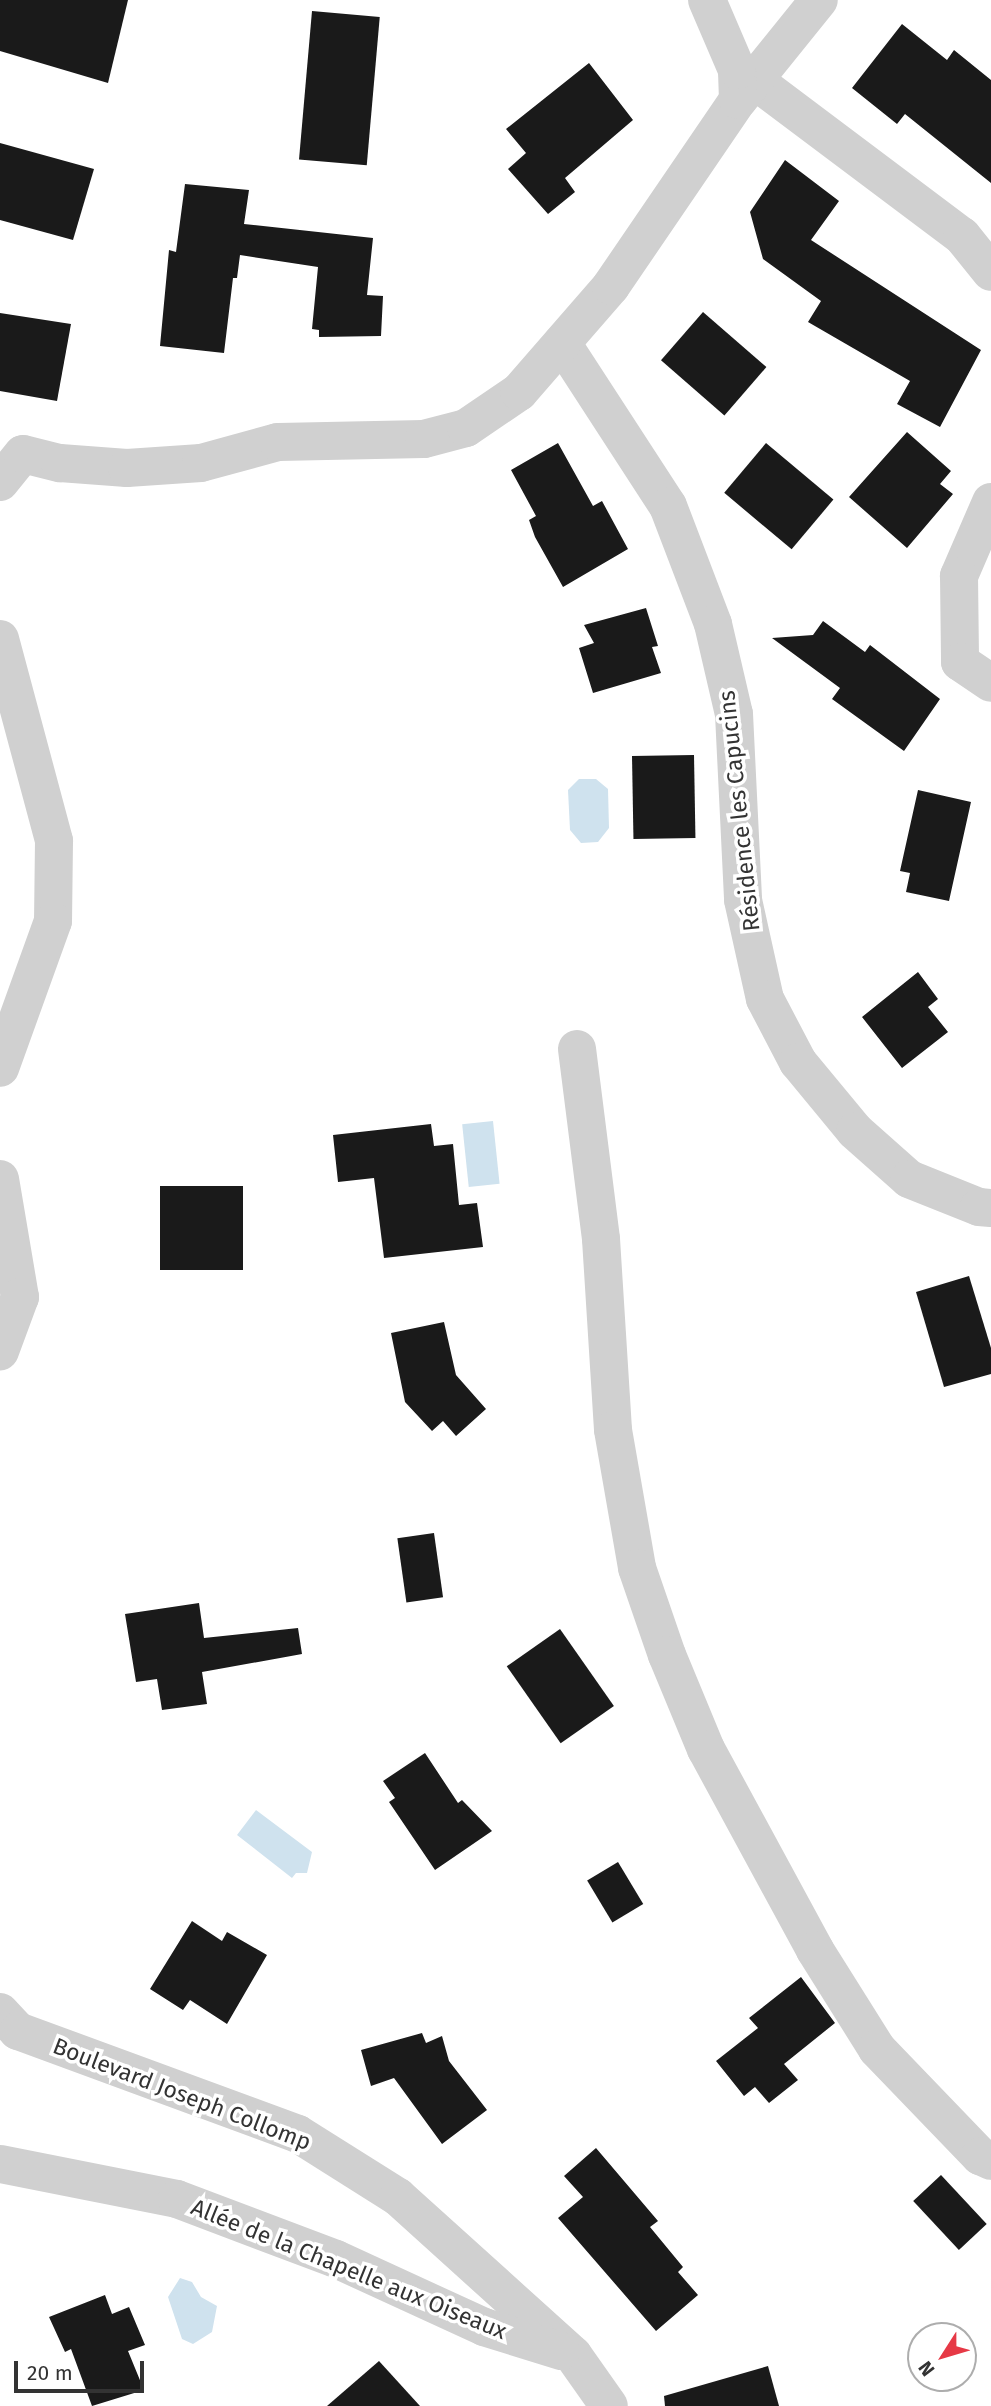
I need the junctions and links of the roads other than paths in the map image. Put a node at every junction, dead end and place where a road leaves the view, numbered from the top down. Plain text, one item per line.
1 (706, 0) edge
2 (818, 0) edge
3 (746, 90) junction
4 (991, 272) edge
5 (562, 343) junction
6 (8, 461) edge
7 (991, 502) edge
8 (0, 639) edge
9 (991, 683) edge
10 (577, 1049) dead end
11 (0, 1068) edge
12 (0, 1179) edge
13 (991, 1208) edge
14 (0, 1351) edge
15 (0, 2012) edge
16 (991, 2161) edge
17 (0, 2164) edge
18 (573, 2355) junction
19 (609, 2406) edge

1 - 3 street
2 - 3 street
3 - 4 street
3 - 5 street
5 - 6 street
5 - 13 street, Résidence les Capucins
7 - 9 street
8 - 11 street
10 - 16 street
12 - 14 street
15 - 18 street, Boulevard Joseph Collomp
17 - 18 street, Allée de la Chapelle aux Oiseaux
18 - 19 street, Boulevard Joseph Collomp

